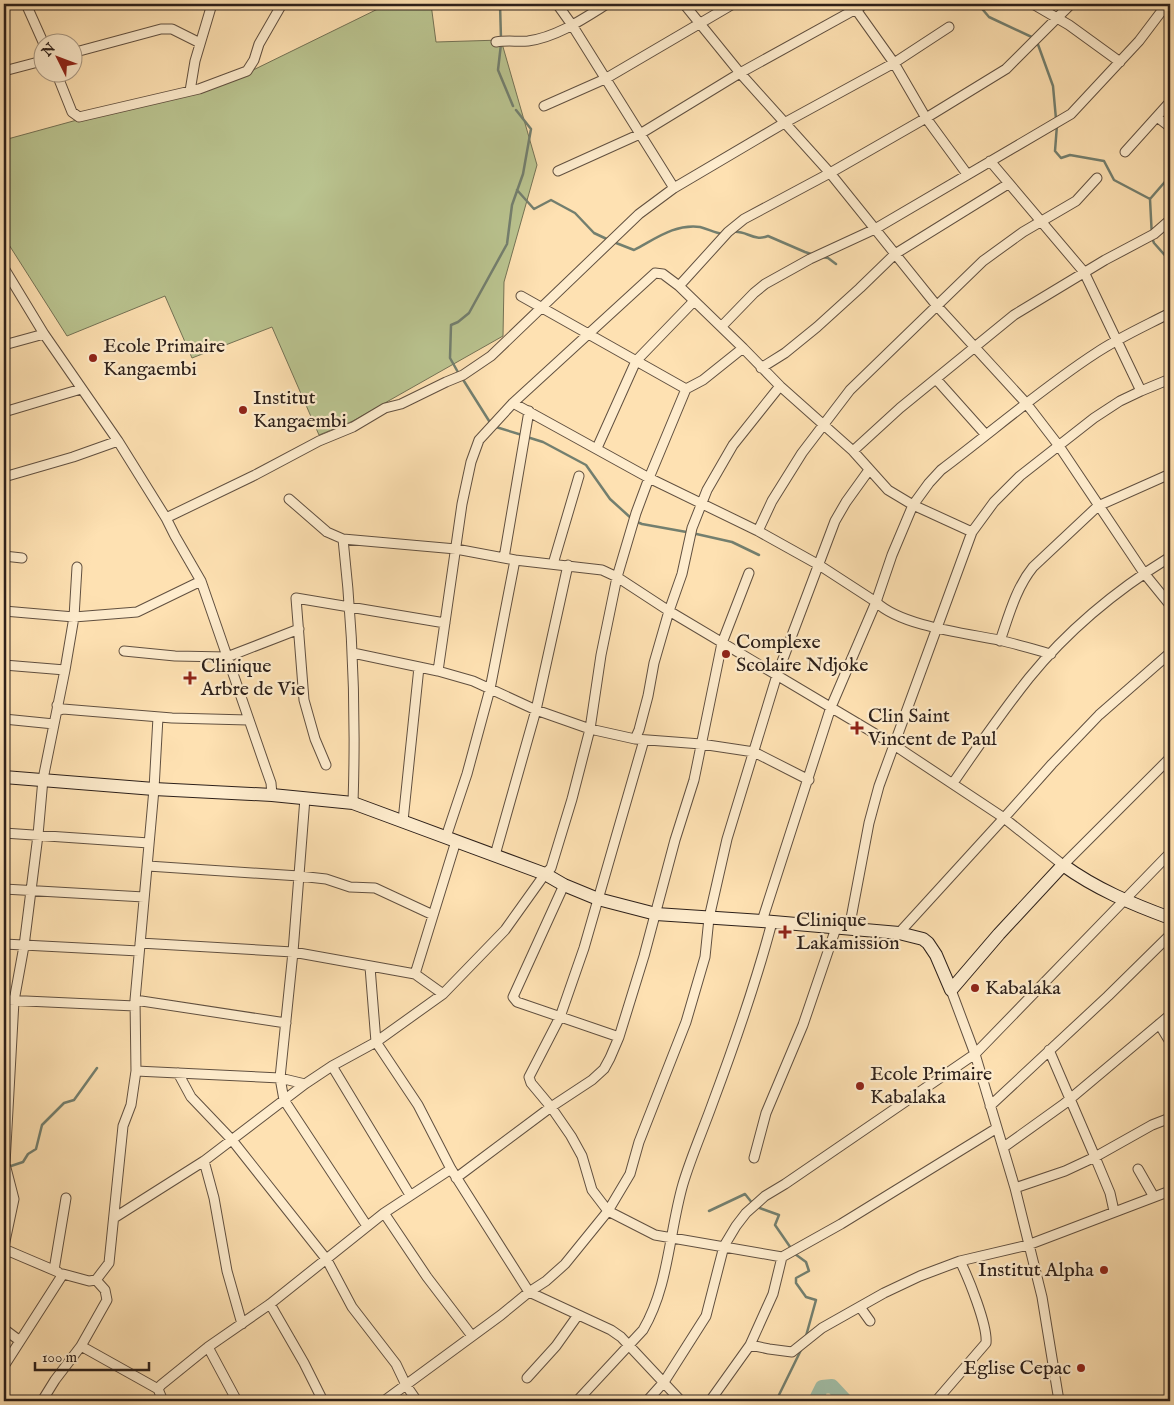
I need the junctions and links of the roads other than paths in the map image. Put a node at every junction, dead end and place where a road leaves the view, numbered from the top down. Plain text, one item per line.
1 (26, 4) edge
2 (212, 4) edge
3 (282, 4) edge
4 (557, 4) edge
5 (607, 4) edge
6 (684, 4) edge
7 (733, 4) edge
8 (865, 4) edge
9 (1033, 4) edge
10 (1071, 4) edge
11 (1169, 4) edge
12 (854, 7) edge
13 (1057, 19) junction
14 (701, 24) junction
15 (572, 25) junction
16 (949, 27) dead end
17 (39, 32) edge
18 (496, 42) dead end
19 (200, 43) junction
20 (82, 50) edge
21 (1120, 62) junction
22 (894, 63) junction
23 (32, 64) edge
24 (4, 71) edge
25 (740, 73) junction
26 (606, 80) junction
27 (60, 82) edge
28 (190, 91) junction
29 (1170, 102) edge
30 (544, 106) dead end
31 (1157, 117) junction
32 (926, 118) junction
33 (786, 122) junction
34 (1170, 127) edge
35 (640, 134) junction
36 (1124, 152) dead end
37 (990, 161) junction
38 (558, 170) dead end
39 (830, 173) junction
40 (968, 174) junction
41 (1097, 178) dead end
42 (1008, 184) junction
43 (674, 188) junction
44 (1040, 220) junction
45 (1170, 220) edge
46 (875, 229) junction
47 (895, 254) junction
48 (5, 272) edge
49 (1084, 272) junction
50 (680, 286) junction
51 (521, 296) dead end
52 (694, 301) junction
53 (937, 306) junction
54 (542, 307) junction
55 (1170, 313) edge
56 (722, 326) junction
57 (44, 334) junction
58 (588, 334) junction
59 (1117, 340) junction
60 (4, 345) edge
61 (744, 348) junction
62 (975, 348) junction
63 (636, 361) junction
64 (761, 368) junction
65 (936, 379) junction
66 (1170, 379) edge
67 (780, 386) junction
68 (81, 389) junction
69 (686, 389) junction
70 (1141, 390) junction
71 (514, 403) junction
72 (1026, 403) junction
73 (529, 411) junction
74 (4, 412) edge
75 (822, 425) junction
76 (986, 435) junction
77 (118, 441) junction
78 (1059, 446) junction
79 (597, 448) junction
80 (853, 451) junction
81 (869, 470) junction
82 (1170, 474) edge
83 (579, 476) dead end
84 (4, 477) edge
85 (649, 478) junction
86 (289, 499) dead end
87 (702, 504) junction
88 (913, 505) junction
89 (1098, 506) junction
90 (166, 518) junction
91 (758, 531) junction
92 (972, 532) junction
93 (343, 539) junction
94 (456, 550) junction
95 (4, 556) edge
96 (1170, 557) edge
97 (22, 558) dead end
98 (504, 558) junction
99 (515, 560) junction
100 (553, 564) junction
101 (568, 565) junction
102 (819, 565) junction
103 (77, 568) dead end
104 (749, 573) dead end
105 (1144, 573) junction
106 (618, 577) junction
107 (200, 581) junction
108 (876, 602) junction
109 (1170, 605) edge
110 (349, 606) junction
111 (4, 611) edge
112 (669, 611) junction
113 (74, 616) junction
114 (445, 623) junction
115 (936, 628) junction
116 (299, 629) junction
117 (1000, 641) junction
118 (722, 643) junction
119 (124, 651) dead end
120 (352, 653) junction
121 (1050, 654) junction
122 (1170, 654) edge
123 (227, 657) junction
124 (4, 666) edge
125 (419, 667) junction
126 (65, 670) junction
127 (438, 671) junction
128 (777, 675) junction
129 (490, 689) junction
130 (57, 705) junction
131 (831, 707) junction
132 (536, 710) junction
133 (158, 717) junction
134 (4, 719) edge
135 (248, 720) junction
136 (54, 724) junction
137 (590, 729) junction
138 (640, 740) junction
139 (702, 744) junction
140 (894, 745) junction
141 (754, 752) junction
142 (1170, 758) edge
143 (326, 765) dead end
144 (4, 777) edge
145 (43, 779) junction
146 (808, 780) junction
147 (953, 783) junction
148 (154, 789) junction
149 (272, 795) junction
150 (305, 798) junction
151 (353, 803) junction
152 (1004, 818) junction
153 (403, 821) junction
154 (4, 833) edge
155 (38, 836) junction
156 (451, 839) junction
157 (149, 843) junction
158 (1170, 853) edge
159 (495, 855) junction
160 (1063, 865) junction
161 (148, 866) junction
162 (545, 874) junction
163 (299, 876) junction
164 (564, 885) junction
165 (4, 889) edge
166 (30, 891) junction
167 (144, 897) junction
168 (598, 899) junction
169 (1125, 901) junction
170 (656, 914) junction
171 (433, 915) junction
172 (710, 918) junction
173 (1170, 918) edge
174 (767, 921) junction
175 (843, 928) junction
176 (899, 933) junction
177 (1170, 935) edge
178 (4, 944) edge
179 (24, 946) junction
180 (140, 947) junction
181 (293, 952) junction
182 (370, 967) junction
183 (414, 974) junction
184 (951, 990) junction
185 (443, 994) junction
186 (4, 1000) edge
187 (14, 1000) junction
188 (135, 1003) junction
189 (1170, 1015) edge
190 (560, 1017) junction
191 (286, 1023) junction
192 (1159, 1024) junction
193 (619, 1037) junction
194 (376, 1042) junction
195 (1170, 1042) edge
196 (1049, 1050) junction
197 (975, 1054) junction
198 (7, 1065) edge
199 (332, 1066) junction
200 (136, 1071) junction
201 (178, 1073) junction
202 (280, 1078) junction
203 (305, 1084) junction
204 (1071, 1099) junction
205 (284, 1100) junction
206 (990, 1106) junction
207 (551, 1107) junction
208 (1170, 1118) edge
209 (997, 1128) junction
210 (5, 1130) edge
211 (232, 1140) junction
212 (1004, 1147) junction
213 (1095, 1157) junction
214 (754, 1158) dead end
215 (204, 1161) junction
216 (5, 1164) edge
217 (1138, 1168) dead end
218 (450, 1169) junction
219 (456, 1178) junction
220 (1015, 1188) junction
221 (1170, 1191) edge
222 (410, 1195) junction
223 (1154, 1197) junction
224 (66, 1198) dead end
225 (608, 1210) junction
226 (1114, 1212) junction
227 (384, 1213) junction
228 (114, 1218) junction
229 (367, 1226) junction
230 (672, 1239) junction
231 (1028, 1245) junction
232 (724, 1246) junction
233 (4, 1248) edge
234 (782, 1256) junction
235 (327, 1260) junction
236 (960, 1261) junction
237 (58, 1272) junction
238 (96, 1280) junction
239 (529, 1292) junction
240 (270, 1304) junction
241 (860, 1308) junction
242 (578, 1314) junction
243 (870, 1321) dead end
244 (242, 1324) junction
245 (4, 1329) edge
246 (472, 1336) junction
247 (20, 1341) junction
248 (629, 1345) junction
249 (750, 1345) junction
250 (81, 1346) junction
251 (208, 1347) junction
252 (4, 1366) edge
253 (527, 1378) dead end
254 (664, 1382) junction
255 (406, 1385) junction
256 (158, 1389) junction
257 (42, 1401) edge
258 (163, 1401) edge
259 (237, 1401) edge
260 (323, 1401) edge
261 (384, 1401) edge
262 (417, 1401) edge
263 (577, 1401) edge
264 (647, 1401) edge
265 (681, 1401) edge
266 (710, 1401) edge
267 (936, 1401) edge
268 (1059, 1401) edge

1 - 17 street
2 - 19 street
3 - 28 street
4 - 15 street
5 - 15 street
6 - 14 street
7 - 14 street
8 - 12 street
9 - 13 street
10 - 13 street
11 - 21 street
12 - 22 street
12 - 25 street
13 - 21 street
13 - 32 street
14 - 25 street
14 - 26 street
15 - 18 street
15 - 26 street
16 - 22 street
19 - 20 street
19 - 28 street
21 - 37 street
22 - 32 street
22 - 33 street
23 - 24 street
25 - 33 street
25 - 35 street
26 - 30 street
26 - 35 street
27 - 28 street
29 - 31 street
31 - 34 street
31 - 36 street
32 - 39 street
32 - 40 street
33 - 39 street
33 - 43 street
35 - 38 street
35 - 43 street
37 - 40 street
37 - 42 street
39 - 46 street
39 - 50 street
40 - 46 street
41 - 44 street
42 - 44 street
42 - 47 street
43 - 54 street
44 - 49 street
44 - 53 street
45 - 49 street
46 - 47 street
46 - 56 street
47 - 53 street
47 - 64 street
48 - 57 street
49 - 59 street
49 - 62 street
50 - 52 street
50 - 58 street
51 - 54 street
52 - 56 street
52 - 63 street
53 - 62 street
53 - 75 street
54 - 58 street
54 - 90 street
55 - 59 street
56 - 61 street
57 - 60 street
57 - 68 street
58 - 63 street
58 - 71 street
59 - 70 street
59 - 72 street
61 - 64 street
61 - 69 street
62 - 65 street
62 - 72 street
63 - 69 street
63 - 79 street
64 - 67 street
65 - 76 street
65 - 80 street
66 - 70 street
67 - 75 street
67 - 87 street
68 - 74 street
68 - 77 street
69 - 85 street
70 - 78 street
71 - 73 street
71 - 94 street
72 - 76 street
72 - 78 street
73 - 79 street
73 - 98 street
75 - 80 street
75 - 91 street
76 - 88 street
77 - 84 street
77 - 90 street
78 - 89 street
78 - 92 street
79 - 85 street
80 - 81 street
81 - 88 street
81 - 102 street
82 - 89 street
83 - 100 street
85 - 87 street
85 - 106 street
86 - 93 street
87 - 91 street
87 - 112 street
88 - 92 street
88 - 108 street
89 - 105 street
89 - 117 street
90 - 107 street
91 - 102 street
92 - 115 street
93 - 94 street
93 - 110 street
94 - 98 street
94 - 114 street
95 - 97 street
96 - 105 street
98 - 99 street
99 - 100 street
99 - 129 street
100 - 101 street
101 - 106 street
101 - 132 street
102 - 108 street
102 - 128 street
103 - 113 street
104 - 118 street
105 - 109 street
105 - 121 street
106 - 112 street
106 - 137 street
107 - 113 street
107 - 123 street
108 - 115 street
108 - 131 street
110 - 114 street
110 - 116 street
110 - 120 street
111 - 113 street
112 - 118 street
112 - 138 street
113 - 126 street
114 - 127 street
115 - 117 street
115 - 140 street
116 - 123 street
116 - 143 street
117 - 121 street
118 - 128 street
118 - 139 street
119 - 123 street
120 - 125 street
120 - 151 street
121 - 147 street
122 - 152 street
123 - 135 street
124 - 126 street
125 - 127 street
125 - 153 street
126 - 130 street
127 - 129 street
128 - 131 street
128 - 141 street
129 - 132 street
129 - 156 street
130 - 133 street
130 - 136 street
131 - 140 street
131 - 146 street
132 - 137 street
132 - 159 street
133 - 135 street
133 - 148 street
134 - 136 street
135 - 149 street
136 - 145 street
137 - 138 street
137 - 162 street
138 - 139 street
138 - 168 street
139 - 141 street
139 - 170 street
140 - 147 street
140 - 175 street
141 - 146 street
141 - 172 street
142 - 160 street
144 - 145 street
145 - 148 street
145 - 155 street
146 - 174 street
147 - 152 street
148 - 149 street
148 - 157 street
149 - 150 street
150 - 151 street
150 - 163 street
151 - 153 street
152 - 160 street
152 - 176 street
153 - 156 street
154 - 155 street
155 - 157 street
155 - 166 street
156 - 159 street
156 - 171 street
157 - 161 street
158 - 169 street
159 - 162 street
160 - 169 street
160 - 184 street
161 - 163 street
161 - 167 street
162 - 164 street
162 - 185 street
163 - 171 street
163 - 181 street
164 - 168 street
164 - 190 street
165 - 166 street
166 - 167 street
166 - 179 street
167 - 180 street
168 - 170 street
168 - 190 street
169 - 173 street
169 - 197 street
170 - 172 street
170 - 193 street
171 - 183 street
172 - 174 street
172 - 225 street
174 - 175 street
174 - 230 street
175 - 176 street
175 - 214 street
176 - 184 street
177 - 196 street
178 - 179 street
179 - 180 street
179 - 187 street
180 - 181 street
180 - 188 street
181 - 182 street
181 - 191 street
182 - 183 street
182 - 194 street
183 - 185 street
184 - 197 street
185 - 194 street
186 - 187 street
187 - 188 street
187 - 198 street
188 - 191 street
188 - 200 street
189 - 192 street
190 - 193 street
190 - 207 street
191 - 202 street
192 - 195 street
192 - 204 street
193 - 207 street
194 - 199 street
194 - 218 street
196 - 204 street
196 - 206 street
197 - 206 street
197 - 232 street
198 - 210 street
199 - 203 street
199 - 222 street
200 - 201 street
200 - 228 street
201 - 202 street
201 - 211 street
202 - 203 street
202 - 205 street
203 - 205 street
204 - 212 street
204 - 213 street
205 - 211 street
205 - 229 street
206 - 209 street
207 - 219 street
207 - 225 street
208 - 213 street
209 - 212 street
209 - 234 street
210 - 216 street
211 - 215 street
211 - 235 street
212 - 220 street
213 - 220 street
213 - 226 street
215 - 228 street
215 - 244 street
216 - 233 street
217 - 223 street
218 - 219 street
218 - 222 street
219 - 239 street
220 - 231 street
221 - 223 street
222 - 227 street
223 - 226 street
224 - 237 street
225 - 230 street
225 - 239 street
226 - 231 street
227 - 229 street
227 - 246 street
228 - 238 street
229 - 235 street
230 - 232 street
230 - 248 street
231 - 236 street
231 - 268 street
232 - 234 street
232 - 254 street
233 - 237 street
234 - 249 street
235 - 240 street
235 - 255 street
236 - 241 street
236 - 267 street
237 - 238 street
237 - 247 street
238 - 250 street
239 - 242 street
239 - 246 street
240 - 244 street
240 - 260 street
241 - 243 street
241 - 249 street
242 - 248 street
242 - 253 street
244 - 251 street
245 - 247 street
246 - 255 street
247 - 252 street
248 - 254 street
248 - 263 street
249 - 266 street
250 - 256 street
250 - 257 street
251 - 256 street
251 - 259 street
254 - 264 street
254 - 265 street
255 - 261 street
255 - 262 street
256 - 258 street

